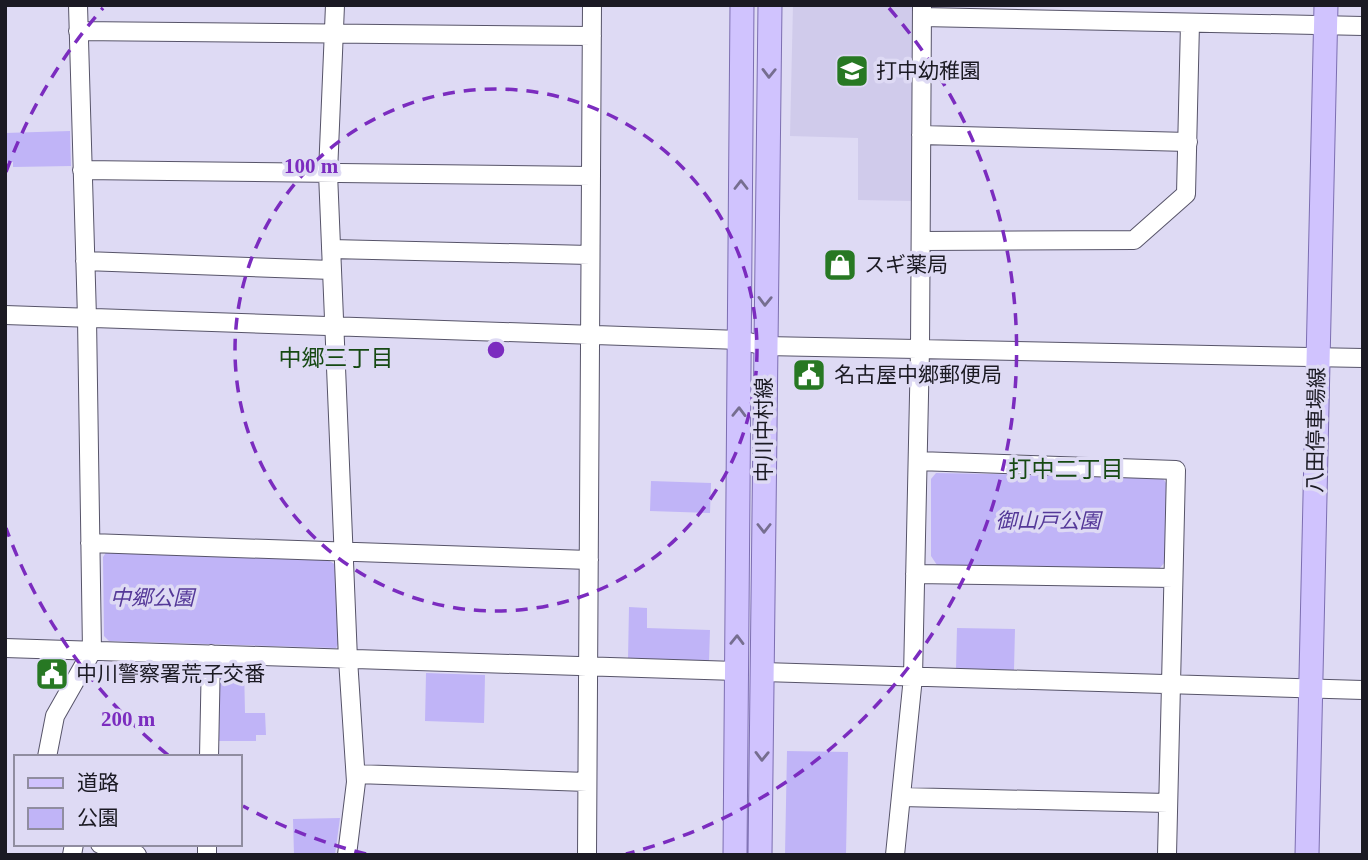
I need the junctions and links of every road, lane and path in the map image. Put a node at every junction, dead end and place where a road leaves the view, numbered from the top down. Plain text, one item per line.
1 (78, 5) edge
2 (335, 5) edge
3 (592, 5) edge
4 (742, 5) edge
5 (770, 5) edge
6 (922, 11) edge
7 (1325, 15) edge
8 (1190, 23) junction
9 (1363, 26) edge
10 (78, 31) junction
11 (334, 33) junction
12 (592, 36) junction
13 (922, 135) junction
14 (1188, 142) junction
15 (82, 170) junction
16 (328, 173) junction
17 (591, 176) junction
18 (920, 241) junction
19 (331, 250) junction
20 (590, 255) junction
21 (85, 261) junction
22 (332, 270) junction
23 (5, 315) edge
24 (87, 318) junction
25 (334, 326) junction
26 (590, 335) junction
27 (740, 340) junction
28 (765, 346) junction
29 (920, 349) junction
30 (1318, 357) junction
31 (1363, 358) edge
32 (918, 461) junction
33 (90, 543) junction
34 (344, 552) junction
35 (589, 560) junction
36 (915, 574) junction
37 (1173, 578) junction
38 (5, 648) edge
39 (92, 651) junction
40 (211, 654) junction
41 (348, 659) junction
42 (589, 667) junction
43 (736, 671) junction
44 (763, 672) junction
45 (914, 677) junction
46 (1171, 685) junction
47 (1310, 689) junction
48 (1363, 690) edge
49 (47, 755) edge
50 (209, 755) edge
51 (356, 774) junction
52 (587, 782) junction
53 (901, 797) junction
54 (1168, 803) junction
55 (107, 846) edge
56 (137, 855) edge
57 (346, 855) edge
58 (587, 855) edge
59 (735, 855) edge
60 (760, 855) edge
61 (895, 855) edge
62 (1167, 855) edge
63 (1307, 855) edge

1 - 10 street
2 - 11 street
3 - 12 street
27 -> 4 main road, 中川中村線
5 -> 28 main road, 中川中村線
6 - 8 street
6 - 13 street
7 - 8 street
7 - 9 street
7 - 30 main road, 八田停車場線
8 - 14 street
10 - 11 street
10 - 15 street
11 - 12 street
11 - 16 street
12 - 17 street
13 - 14 street
13 - 18 street
14 - 18 street
15 - 16 street
15 - 21 street
16 - 17 street
16 - 19 street
17 - 20 street
18 - 29 street
19 - 20 street
19 - 22 street
20 - 26 street
21 - 22 street
21 - 24 street
22 - 25 street
23 - 24 street
24 - 25 street
24 - 33 street
25 - 26 street
25 - 34 street
26 - 27 street
26 - 35 street
27 - 28 street
43 -> 27 main road, 中川中村線
28 - 29 street
28 -> 44 main road, 中川中村線
29 - 30 street
29 - 32 street
30 - 31 street
30 - 47 main road, 八田停車場線
32 - 36 street
32 - 37 street
33 - 34 street
33 - 39 street
34 - 35 street
34 - 41 street
35 - 42 street
36 - 37 street
36 - 45 street
37 - 46 street
38 - 39 street
39 - 40 street
39 - 49 street
40 - 41 street
40 - 50 street
41 - 42 street
41 - 51 street
42 - 43 street
42 - 52 street
43 - 59 main road, 中川中村線
44 - 45 street
44 -> 60 main road, 中川中村線
45 - 46 street
45 - 53 street
46 - 47 street
46 - 54 street
47 - 48 street
47 - 63 main road, 八田停車場線
51 - 52 street
51 - 57 street
52 - 58 street
53 - 54 street
53 - 61 street
54 - 62 street
55 - 56 street

